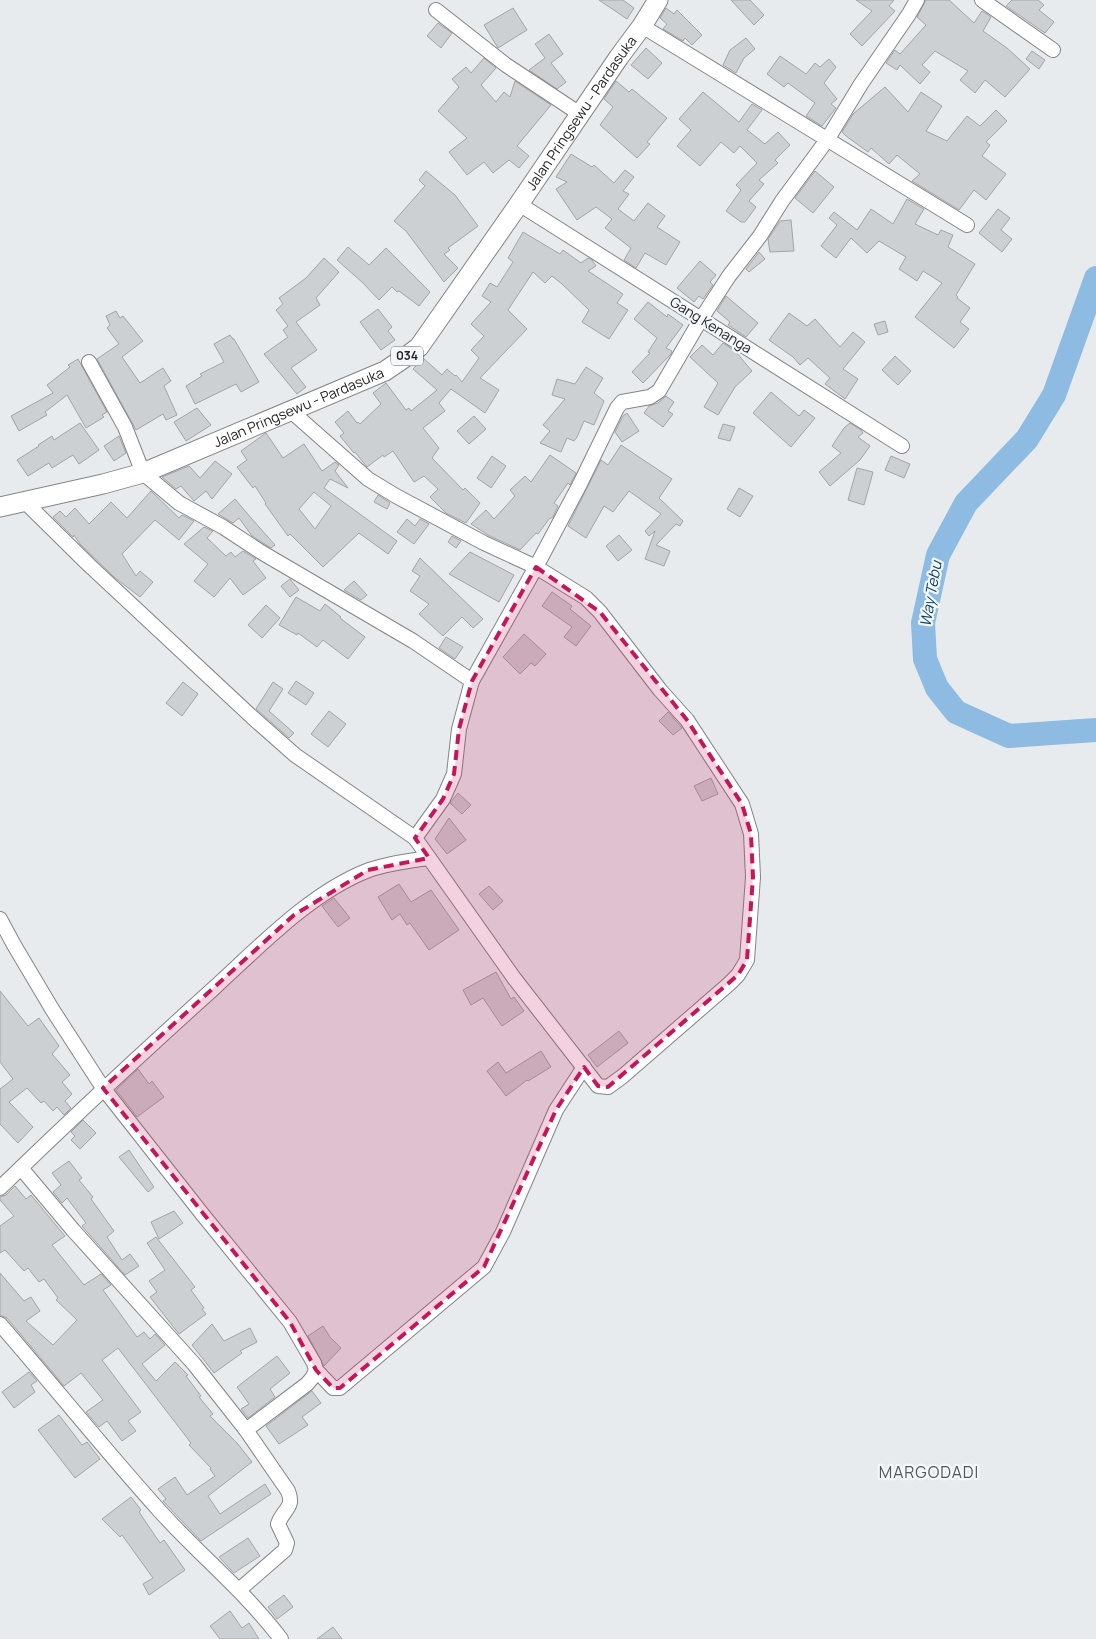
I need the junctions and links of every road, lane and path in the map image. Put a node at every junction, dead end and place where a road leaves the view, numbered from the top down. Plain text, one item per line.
1 (658, 0) edge
2 (917, 0) edge
3 (982, 0) edge
4 (436, 10) dead end
5 (642, 26) junction
6 (1054, 50) dead end
7 (580, 114) junction
8 (827, 140) junction
9 (520, 204) junction
10 (966, 225) dead end
11 (701, 319) junction
12 (89, 362) dead end
13 (292, 412) junction
14 (902, 446) dead end
15 (143, 473) junction
16 (25, 502) junction
17 (0, 507) edge
18 (536, 567) junction
19 (472, 681) junction
20 (415, 838) junction
21 (429, 858) junction
22 (0, 919) edge
23 (584, 1067) junction
24 (103, 1088) junction
25 (21, 1168) junction
26 (0, 1188) edge
27 (0, 1324) edge
28 (316, 1370) junction
29 (246, 1430) junction
30 (239, 1590) junction
31 (281, 1639) edge

1 - 5 main road, Jalan Pringsewu - Pardasuka / 034
2 - 8 street
3 - 6 street
4 - 7 street
5 - 7 main road, Jalan Pringsewu - Pardasuka / 034
5 - 8 street
7 - 9 main road, Jalan Pringsewu - Pardasuka / 034
8 - 10 street
8 - 11 street
9 - 11 street, Gang Kenanga
9 - 13 main road, Jalan Pringsewu - Pardasuka / 034
11 - 14 street, Gang Kenanga
11 - 18 street
12 - 15 street
13 - 15 main road, Jalan Pringsewu - Pardasuka / 034
13 - 18 street
15 - 16 main road, Jalan Pringsewu - Pardasuka / 034
15 - 19 street
16 - 17 main road, Jalan Pringsewu - Pardasuka / 034
16 - 20 street
18 - 19 street
18 - 23 street
19 - 20 street
20 - 21 street
21 - 23 street
21 - 24 street
22 - 24 street
23 - 28 street
24 - 25 street
24 - 28 street
25 - 26 street
25 - 29 street
27 - 30 street
28 - 29 street
29 - 30 street
30 - 31 street

